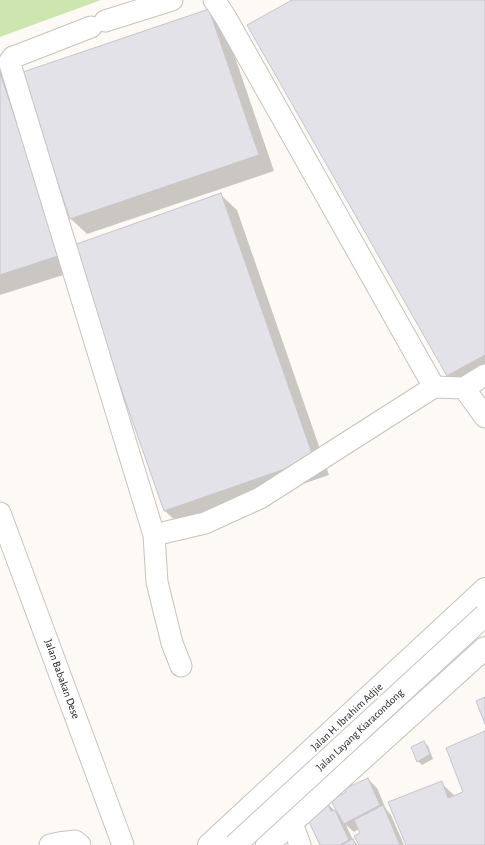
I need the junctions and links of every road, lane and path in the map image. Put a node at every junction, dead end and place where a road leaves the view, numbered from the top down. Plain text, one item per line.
1 (172, 0) edge
2 (214, 0) edge
3 (485, 375) edge
4 (434, 387) junction
5 (464, 388) junction
6 (485, 417) edge
7 (0, 512) edge
8 (154, 535) junction
9 (485, 589) edge
10 (485, 615) edge
11 (485, 648) edge
12 (181, 666) dead end
13 (264, 793) junction
14 (292, 823) junction
15 (50, 845) edge
16 (80, 845) edge
17 (123, 845) edge
18 (209, 845) edge
19 (235, 845) edge
20 (267, 845) edge
21 (300, 845) edge

1 - 8 street
2 - 4 street
3 - 5 street
4 - 5 street
4 - 8 street
5 - 6 street
7 - 17 street, Jalan Babakan Dese
8 - 12 street
9 - 13 main road, Jalan H. Ibrahim Adjie
10 - 19 main road, Jalan Layang Kiaracondong, bridge
11 - 14 main road
13 - 14 street
13 - 18 main road, Jalan H. Ibrahim Adjie
14 - 20 main road
14 - 21 street
15 - 16 street

